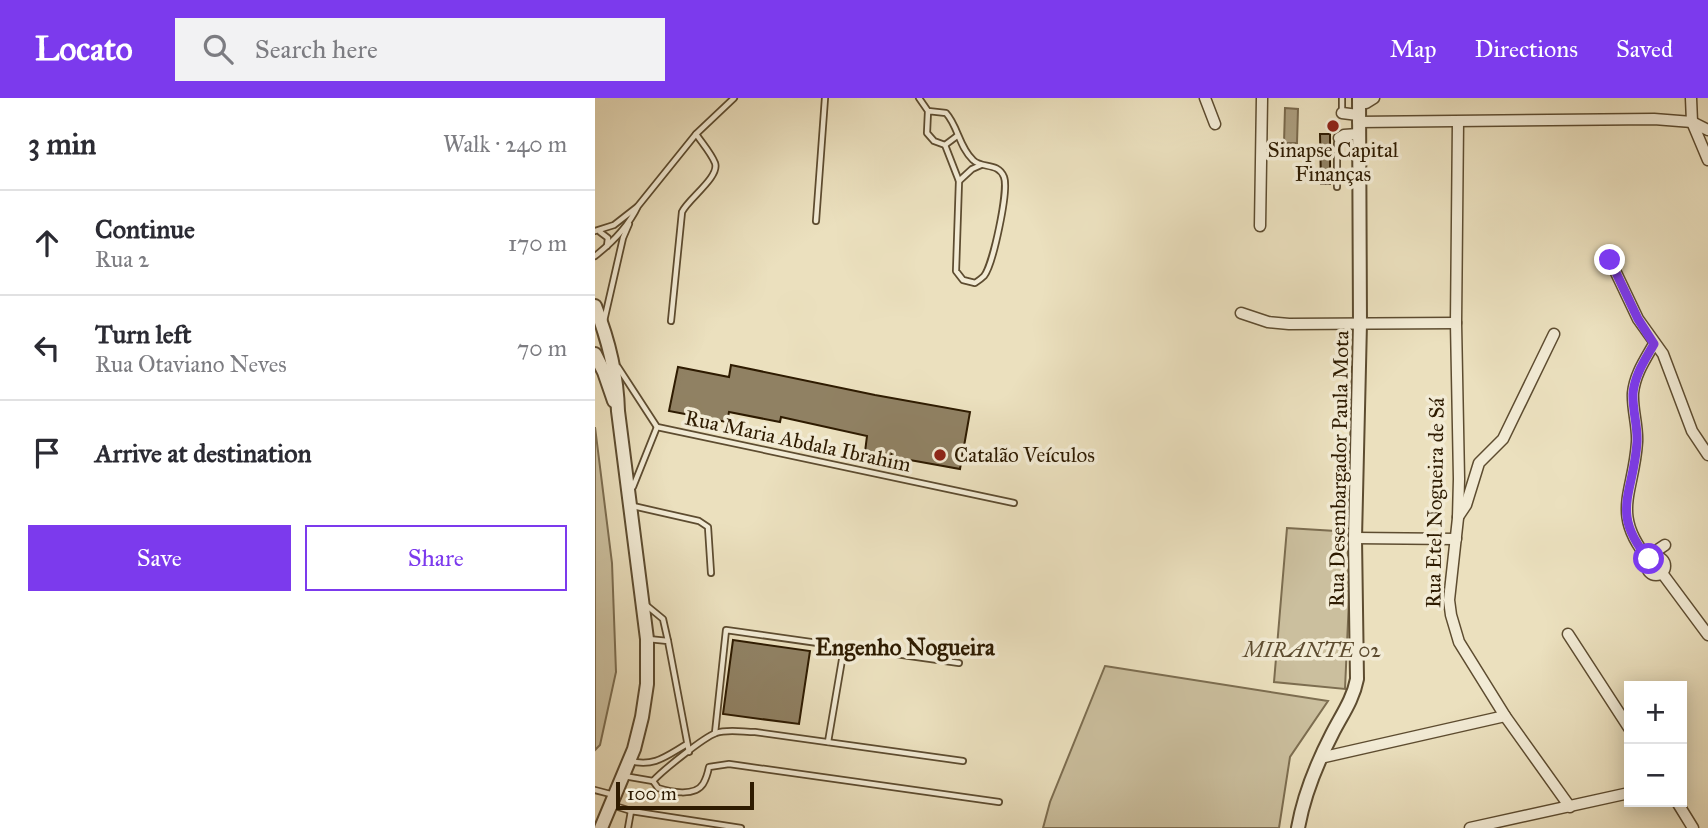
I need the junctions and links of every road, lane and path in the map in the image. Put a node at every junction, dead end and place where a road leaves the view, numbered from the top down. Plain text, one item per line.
1 (734, 98) edge
2 (825, 98) edge
3 (919, 98) edge
4 (1205, 98) edge
5 (1262, 98) edge
6 (1342, 98) edge
7 (1374, 98) edge
8 (1691, 98) edge
9 (927, 111) junction
10 (1342, 113) joint
11 (1358, 114) edge
12 (1458, 122) junction
13 (1692, 122) junction
14 (1215, 124) dead end
15 (1708, 130) edge
16 (697, 134) junction
17 (957, 136) junction
18 (1339, 138) joint
19 (945, 145) junction
20 (1708, 160) edge
21 (982, 165) junction
22 (959, 181) junction
23 (1337, 187) dead end
24 (638, 206) junction
25 (631, 220) junction
26 (816, 221) dead end
27 (1260, 226) dead end
28 (596, 231) edge
29 (607, 247) junction
30 (595, 256) edge
31 (1610, 260) dead end
32 (595, 306) edge
33 (1241, 313) dead end
34 (671, 321) dead end
35 (1360, 323) junction
36 (1456, 323) junction
37 (603, 325) junction
38 (1554, 334) dead end
39 (1654, 344) junction
40 (595, 354) edge
41 (612, 357) junction
42 (618, 411) junction
43 (657, 427) junction
44 (1708, 455) edge
45 (630, 500) junction
46 (1014, 503) dead end
47 (1458, 518) junction
48 (1355, 538) junction
49 (1456, 539) junction
50 (1665, 545) dead end
51 (1651, 558) junction
52 (711, 573) dead end
53 (642, 602) junction
54 (1568, 634) dead end
55 (1708, 635) edge
56 (647, 639) junction
57 (668, 641) junction
58 (844, 649) junction
59 (959, 663) dead end
60 (1505, 716) junction
61 (1624, 720) edge
62 (715, 733) junction
63 (828, 742) junction
64 (687, 744) junction
65 (689, 752) junction
66 (1320, 758) junction
67 (629, 761) junction
68 (964, 761) dead end
69 (624, 776) junction
70 (653, 781) junction
71 (595, 790) edge
72 (1624, 794) edge
73 (613, 800) junction
74 (999, 802) dead end
75 (1570, 807) junction
76 (1680, 807) edge
77 (631, 811) junction
78 (601, 828) edge
79 (628, 828) edge
80 (741, 828) edge
81 (1298, 828) edge
82 (1470, 828) edge
83 (1693, 828) edge

1 - 16 lane
2 - 26 lane
3 - 9 lane
4 - 14 street
5 - 27 street
6 - 10 lane
7 - 11 street
8 - 13 street
9 - 17 lane
9 - 19 lane
10 - 11 street
11 - 12 street
11 - 18 street
11 - 35 street, Rua Desembargador Paula Mota
12 - 13 street
12 - 36 street, Rua Etel Nogueira de Sá
13 - 15 street
13 - 20 street
16 - 24 lane
16 - 34 lane
17 - 19 lane
17 - 21 lane
18 - 23 lane
19 - 22 lane
21 - 22 lane
21 - 22 lane
24 - 25 lane
24 - 28 lane
25 - 29 lane
25 - 37 lane
28 - 29 lane
29 - 30 lane
31 - 39 street
32 - 37 street
33 - 35 street
35 - 36 street
35 - 48 street, Rua Desembargador Paula Mota
36 - 47 street, Rua Etel Nogueira de Sá
37 - 41 street
38 - 47 street
39 - 44 street
39 - 51 street
40 - 42 street
41 - 42 street
41 - 43 lane, Rua Maria Abdala Ibrahim
42 - 45 street
43 - 45 lane
43 - 46 lane, Rua Maria Abdala Ibrahim
45 - 52 lane
45 - 53 street
47 - 49 street, Rua Etel Nogueira de Sá
48 - 49 street
48 - 66 street, Rua Desembargador Paula Mota
49 - 60 street, Rua Etel Nogueira de Sá
50 - 51 street
51 - 55 street
53 - 56 street
53 - 57 lane
54 - 61 street
56 - 57 lane
56 - 67 street
57 - 64 lane
58 - 59 lane
58 - 62 lane
58 - 63 lane
60 - 66 street
60 - 75 street, Rua Etel Nogueira de Sá
62 - 63 lane
62 - 65 lane
63 - 68 lane
64 - 65 lane
64 - 67 lane
65 - 70 lane
66 - 81 street, Rua Desembargador Paula Mota
67 - 69 street
69 - 70 lane
69 - 73 street
70 - 74 lane
71 - 73 lane
72 - 75 street
73 - 77 lane
73 - 78 street
75 - 82 street
76 - 83 street
77 - 79 lane
77 - 80 lane

